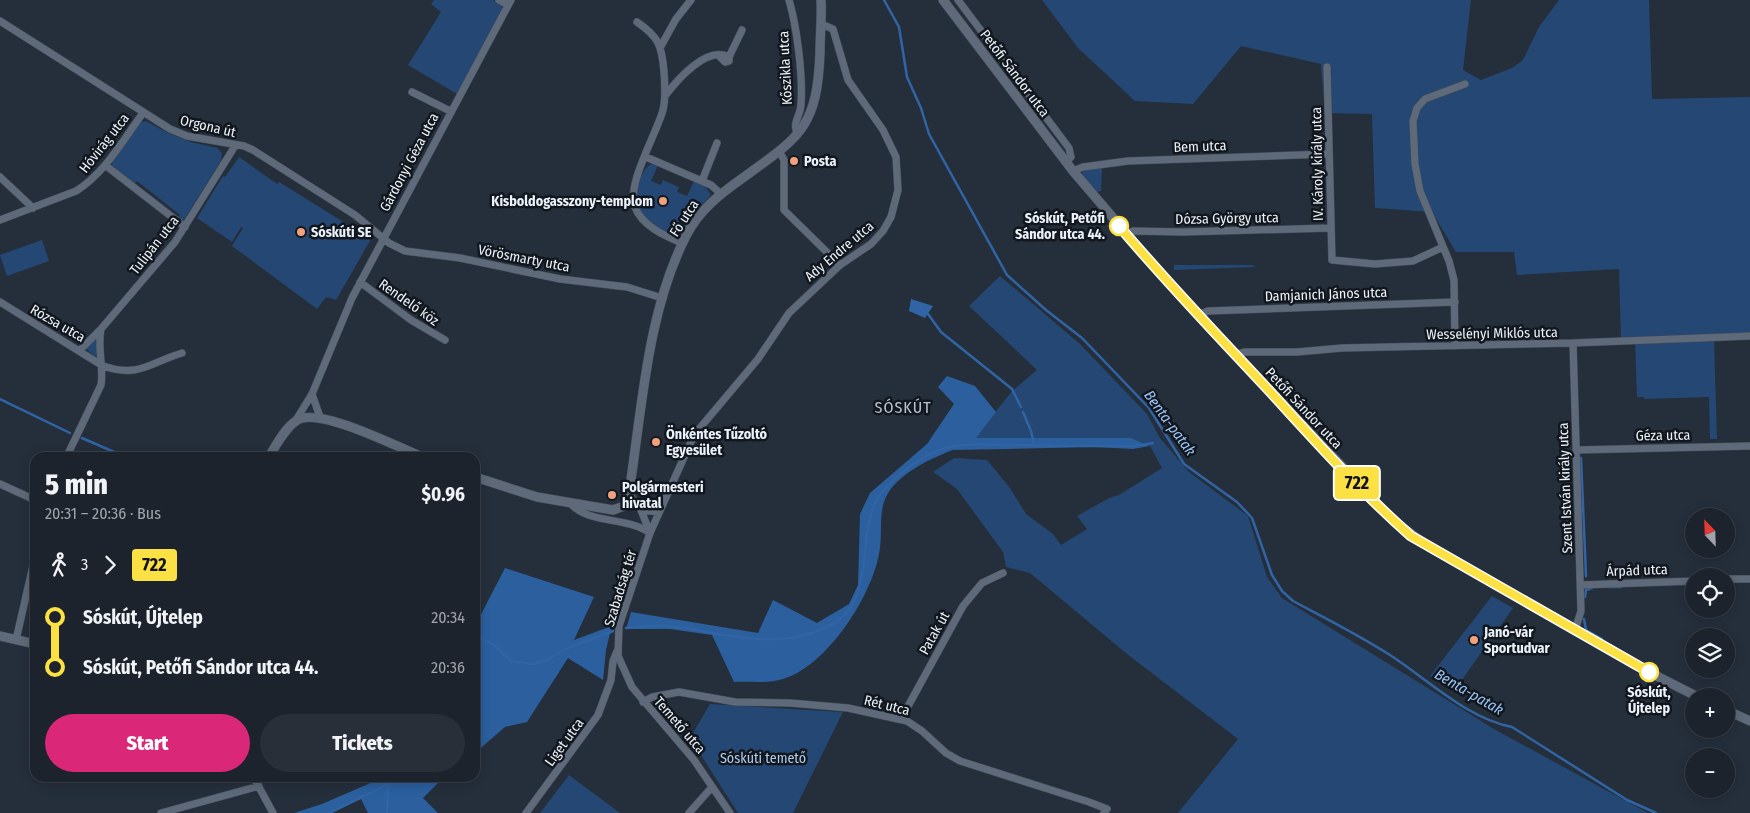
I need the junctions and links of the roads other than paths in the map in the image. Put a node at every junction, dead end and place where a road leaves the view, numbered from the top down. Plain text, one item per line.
1 (499, 0) edge
2 (691, 0) edge
3 (789, 0) edge
4 (821, 0) edge
5 (943, 0) edge
6 (958, 0) edge
7 (510, 3) edge
8 (0, 22) edge
9 (637, 22) dead end
10 (821, 24) junction
11 (742, 30) dead end
12 (660, 46) junction
13 (1327, 67) dead end
14 (665, 81) junction
15 (674, 84) junction
16 (1465, 84) dead end
17 (412, 92) dead end
18 (665, 96) junction
19 (450, 111) junction
20 (143, 113) junction
21 (797, 134) junction
22 (717, 143) dead end
23 (235, 146) junction
24 (779, 151) junction
25 (1329, 154) junction
26 (646, 157) junction
27 (1066, 162) junction
28 (105, 165) junction
29 (1073, 171) junction
30 (0, 177) edge
31 (702, 180) junction
32 (721, 194) junction
33 (33, 208) junction
34 (0, 220) edge
35 (185, 227) junction
36 (1330, 228) junction
37 (1126, 233) junction
38 (383, 238) junction
39 (682, 243) junction
40 (1443, 247) junction
41 (840, 265) junction
42 (360, 282) junction
43 (662, 298) junction
44 (0, 302) edge
45 (1455, 302) junction
46 (1198, 315) junction
47 (101, 329) junction
48 (1750, 336) edge
49 (445, 340) dead end
50 (1573, 343) junction
51 (1455, 346) junction
52 (80, 350) junction
53 (182, 353) dead end
54 (1236, 355) junction
55 (103, 366) junction
56 (312, 394) junction
57 (320, 416) junction
58 (296, 420) junction
59 (1750, 446) edge
60 (1576, 450) junction
61 (69, 452) edge
62 (272, 452) edge
63 (410, 452) edge
64 (480, 479) edge
65 (0, 484) edge
66 (629, 493) junction
67 (30, 498) edge
68 (570, 503) junction
69 (641, 510) junction
70 (660, 512) junction
71 (650, 533) junction
72 (1003, 573) dead end
73 (30, 578) edge
74 (1750, 578) edge
75 (1735, 579) edge
76 (1685, 580) edge
77 (1581, 584) junction
78 (1575, 630) junction
79 (0, 636) edge
80 (16, 640) junction
81 (30, 643) edge
82 (618, 651) junction
83 (625, 676) junction
84 (611, 680) junction
85 (1685, 690) edge
86 (643, 702) junction
87 (1735, 714) edge
88 (900, 719) junction
89 (1750, 721) edge
90 (256, 782) edge
91 (259, 786) junction
92 (712, 786) junction
93 (1105, 811) edge
94 (161, 813) edge
95 (273, 813) edge
96 (526, 813) edge
97 (689, 813) edge
98 (730, 813) edge

1 - 7 street
2 - 12 street
3 - 21 street, Kőszikla utca
4 - 10 main road, Fő utca
5 - 27 main road, Petőfi Sándor utca
6 - 27 street, Petőfi Sándor utca
7 - 19 street, Gárdonyi Géza utca
8 - 20 street, Orgona út
9 - 12 street
10 - 21 main road, Fő utca
10 - 41 street, Ady Endre utca
11 - 15 street
12 - 14 street
13 - 25 street, IV. Károly király utca
14 - 15 street
14 - 18 street
15 - 18 street
16 - 40 street
17 - 19 street
18 - 26 street
19 - 38 street, Gárdonyi Géza utca
20 - 23 street, Orgona út
20 - 28 street, Hóvirág utca
21 - 24 main road, Fő utca
22 - 31 street
23 - 35 street, Tulipán utca
23 - 38 street, Orgona út
24 - 32 main road, Fő utca
24 - 41 street
25 - 29 street, Bem utca
25 - 36 street, IV. Károly király utca
26 - 31 street
26 - 39 street
27 - 29 main road, Petőfi Sándor utca
28 - 33 street, Hóvirág utca
28 - 35 street
29 - 37 main road, Petőfi Sándor utca
30 - 33 street
31 - 32 street
32 - 39 main road, Fő utca
33 - 34 street, Hóvirág utca
35 - 47 street, Tulipán utca
36 - 37 street, Dózsa György utca
36 - 40 street, IV. Károly király utca
37 - 46 main road, Petőfi Sándor utca
38 - 42 street, Gárdonyi Géza utca
38 - 43 street, Vörösmarty utca
39 - 43 main road, Fő utca
40 - 45 street
41 - 70 street, Ady Endre utca
42 - 49 street, Rendelő köz
42 - 56 street, Gárdonyi Géza utca
43 - 66 main road, Fő utca
44 - 52 street, Rózsa utca
45 - 46 street, Damjanich János utca
45 - 51 street
46 - 54 main road, Petőfi Sándor utca
47 - 52 street, Tulipán utca
47 - 55 street
48 - 50 street, Wesselényi Miklós utca
50 - 51 street, Wesselényi Miklós utca
50 - 60 street, Szent István király utca
51 - 54 street, Wesselényi Miklós utca
52 - 55 street, Rózsa utca
53 - 55 street
54 - 78 main road, Petőfi Sándor utca
55 - 61 street
56 - 57 street
56 - 58 street, Gárdonyi Géza utca
57 - 58 main road
57 - 63 main road
58 - 62 main road
59 - 60 street, Géza utca
60 - 77 street, Szent István király utca
64 - 68 main road
65 - 67 street
66 - 68 main road
66 - 69 street
68 - 71 street
69 - 70 street
69 - 71 street
70 - 71 street, Ady Endre utca
71 - 82 street, Szabadság tér
72 - 88 street, Patak út
73 - 80 street
74 - 75 street
76 - 77 street, Árpád utca
77 - 78 street, Szent István király utca
78 - 85 main road, Petőfi Sándor utca
79 - 80 main road
80 - 81 main road
82 - 83 street, Temető utca
82 - 84 street, Liget utca
83 - 84 street
83 - 86 street, Temető utca
84 - 96 street, Liget utca
86 - 88 street, Rét utca
86 - 92 street, Temető utca
87 - 89 main road
88 - 93 street, Rét utca
90 - 91 street
91 - 94 street
91 - 95 street
92 - 97 street
92 - 98 street, Temető utca

